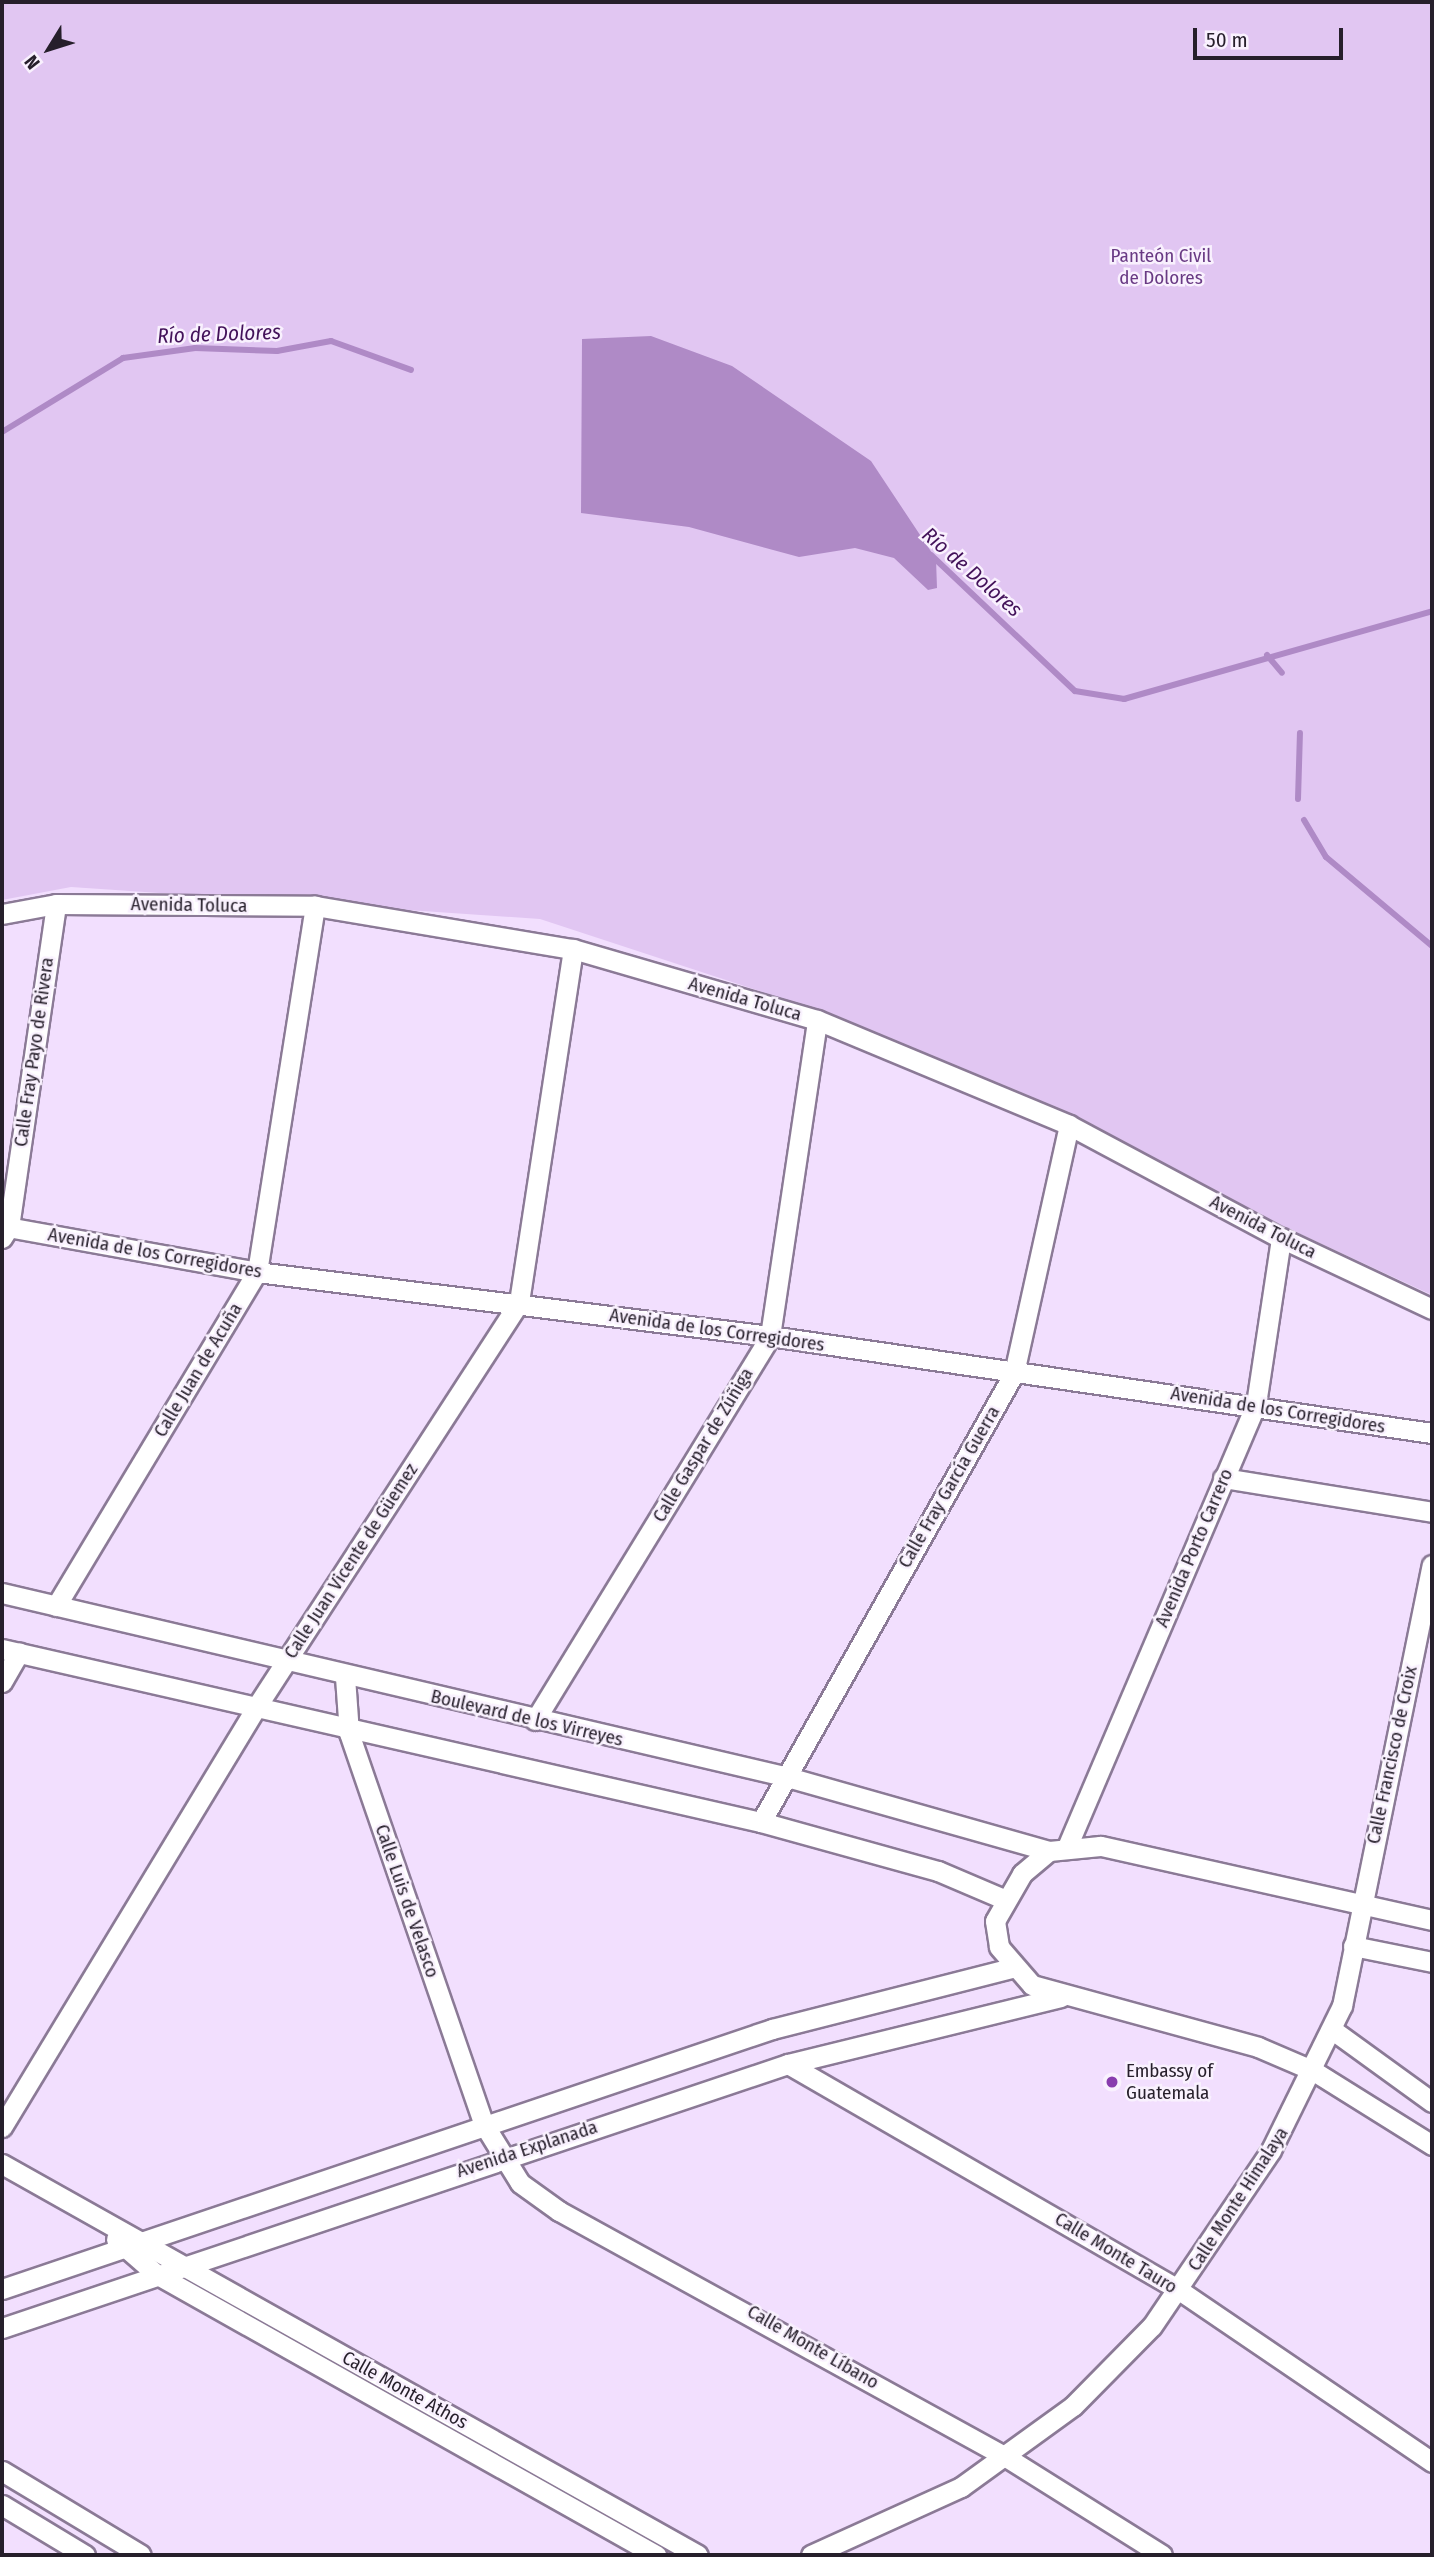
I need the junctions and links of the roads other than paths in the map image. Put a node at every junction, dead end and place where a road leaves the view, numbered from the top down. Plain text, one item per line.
1 (56, 904) junction
2 (315, 906) junction
3 (2, 914) edge
4 (573, 949) junction
5 (817, 1020) junction
6 (1069, 1125) junction
7 (4, 1231) edge
8 (1281, 1238) junction
9 (257, 1272) junction
10 (519, 1302) junction
11 (1432, 1309) edge
12 (770, 1336) junction
13 (1014, 1373) junction
14 (1256, 1404) junction
15 (1432, 1433) edge
16 (1223, 1478) junction
17 (1432, 1512) edge
18 (1432, 1565) edge
19 (2, 1593) edge
20 (57, 1606) junction
21 (10, 1651) edge
22 (285, 1664) junction
23 (345, 1677) junction
24 (2, 1682) edge
25 (255, 1709) junction
26 (535, 1720) junction
27 (349, 1733) junction
28 (784, 1776) junction
29 (761, 1822) junction
30 (1058, 1849) junction
31 (1004, 1899) junction
32 (1360, 1904) junction
33 (1432, 1920) edge
34 (1353, 1946) junction
35 (1432, 1962) edge
36 (1012, 1968) junction
37 (1061, 1997) junction
38 (1334, 2031) junction
39 (788, 2064) junction
40 (1312, 2070) junction
41 (1432, 2102) edge
42 (483, 2123) junction
43 (2, 2127) edge
44 (1432, 2145) edge
45 (501, 2157) junction
46 (2, 2164) edge
47 (110, 2228) junction
48 (142, 2240) junction
49 (121, 2247) junction
50 (185, 2266) junction
51 (156, 2274) junction
52 (2, 2289) edge
53 (1179, 2290) junction
54 (2, 2328) edge
55 (1006, 2456) junction
56 (1432, 2462) edge
57 (2, 2471) edge
58 (2, 2505) edge
59 (85, 2555) edge
60 (141, 2555) edge
61 (656, 2555) edge
62 (698, 2555) edge
63 (811, 2555) edge
64 (1162, 2555) edge

1 - 2 street, Avenida Toluca
1 - 3 street, Avenida Toluca
1 - 7 street, Calle Fray Payo de Rivera
2 - 4 street, Avenida Toluca
2 - 9 street, Calle Juan de Acuña
4 - 5 street, Avenida Toluca
4 - 10 street, Calle Juan Vicente de Güemez
5 - 6 street, Avenida Toluca
5 - 12 street, Calle Gaspar de Zúñiga
6 - 8 street, Avenida Toluca
6 - 13 street, Calle Fray García Guerra
7 - 9 street, Avenida de los Corregidores
8 - 11 street, Avenida Toluca
8 - 14 street, Avenida Porto Carrero
9 - 10 street, Avenida de los Corregidores
9 - 20 street, Calle Juan de Acuña
10 - 12 street, Avenida de los Corregidores
10 - 22 street, Calle Juan Vicente de Güemez
12 - 13 street, Avenida de los Corregidores
12 - 26 street, Calle Gaspar de Zúñiga
13 - 14 street, Avenida de los Corregidores
13 - 28 street, Calle Fray García Guerra
14 - 15 street, Avenida de los Corregidores
14 - 16 street, Avenida Porto Carrero
16 - 17 street
16 - 30 street, Avenida Porto Carrero
18 - 32 street, Calle Francisco de Croix
19 - 20 street, Boulevard de los Virreyes
20 - 22 street, Boulevard de los Virreyes
21 - 24 street
21 - 25 street
22 - 23 street, Boulevard de los Virreyes
22 - 25 street, Calle Juan Vicente de Güemez
23 - 26 street, Boulevard de los Virreyes
23 - 27 street, Calle Luis de Velasco
25 - 27 street
25 - 43 street, Calle Juan Vicente de Güemez
26 - 28 street, Boulevard de los Virreyes
27 - 29 street
27 - 42 street, Calle Luis de Velasco
28 - 29 street, Calle Fray García Guerra
28 - 30 street, Boulevard de los Virreyes
29 - 31 street
30 - 31 street
30 - 32 street, Boulevard de los Virreyes
31 - 36 street
32 - 33 street
32 - 34 street, Calle Francisco de Croix
34 - 35 street
34 - 38 street, Calle Francisco de Croix
36 - 37 street
36 - 42 street, Avenida Explanada
37 - 39 street, Avenida Explanada
37 - 40 street
38 - 40 street, Calle Monte Himalaya
38 - 41 street
39 - 45 street, Avenida Explanada
39 - 53 street, Calle Monte Tauro
40 - 44 street
40 - 53 street, Calle Monte Himalaya
42 - 45 street, Calle Monte Líbano
42 - 48 street, Avenida Explanada
45 - 50 street, Avenida Explanada
45 - 55 street, Calle Monte Líbano
46 - 47 street, Calle Monte Athos
47 - 48 street, Calle Monte Athos
47 - 49 street, Calle Monte Athos
48 - 49 street, Avenida Explanada
48 - 50 street, Calle Monte Athos
49 - 51 street, Calle Monte Athos
49 - 52 street, Avenida Explanada
50 - 51 street, Avenida Explanada
50 - 62 street, Calle Monte Athos
51 - 54 street, Avenida Explanada
51 - 61 street, Calle Monte Athos
53 - 55 street, Calle Monte Himalaya
53 - 56 street, Calle Monte Tauro
55 - 63 street, Calle Monte Himalaya
55 - 64 street, Calle Monte Líbano
57 - 60 street
58 - 59 street

